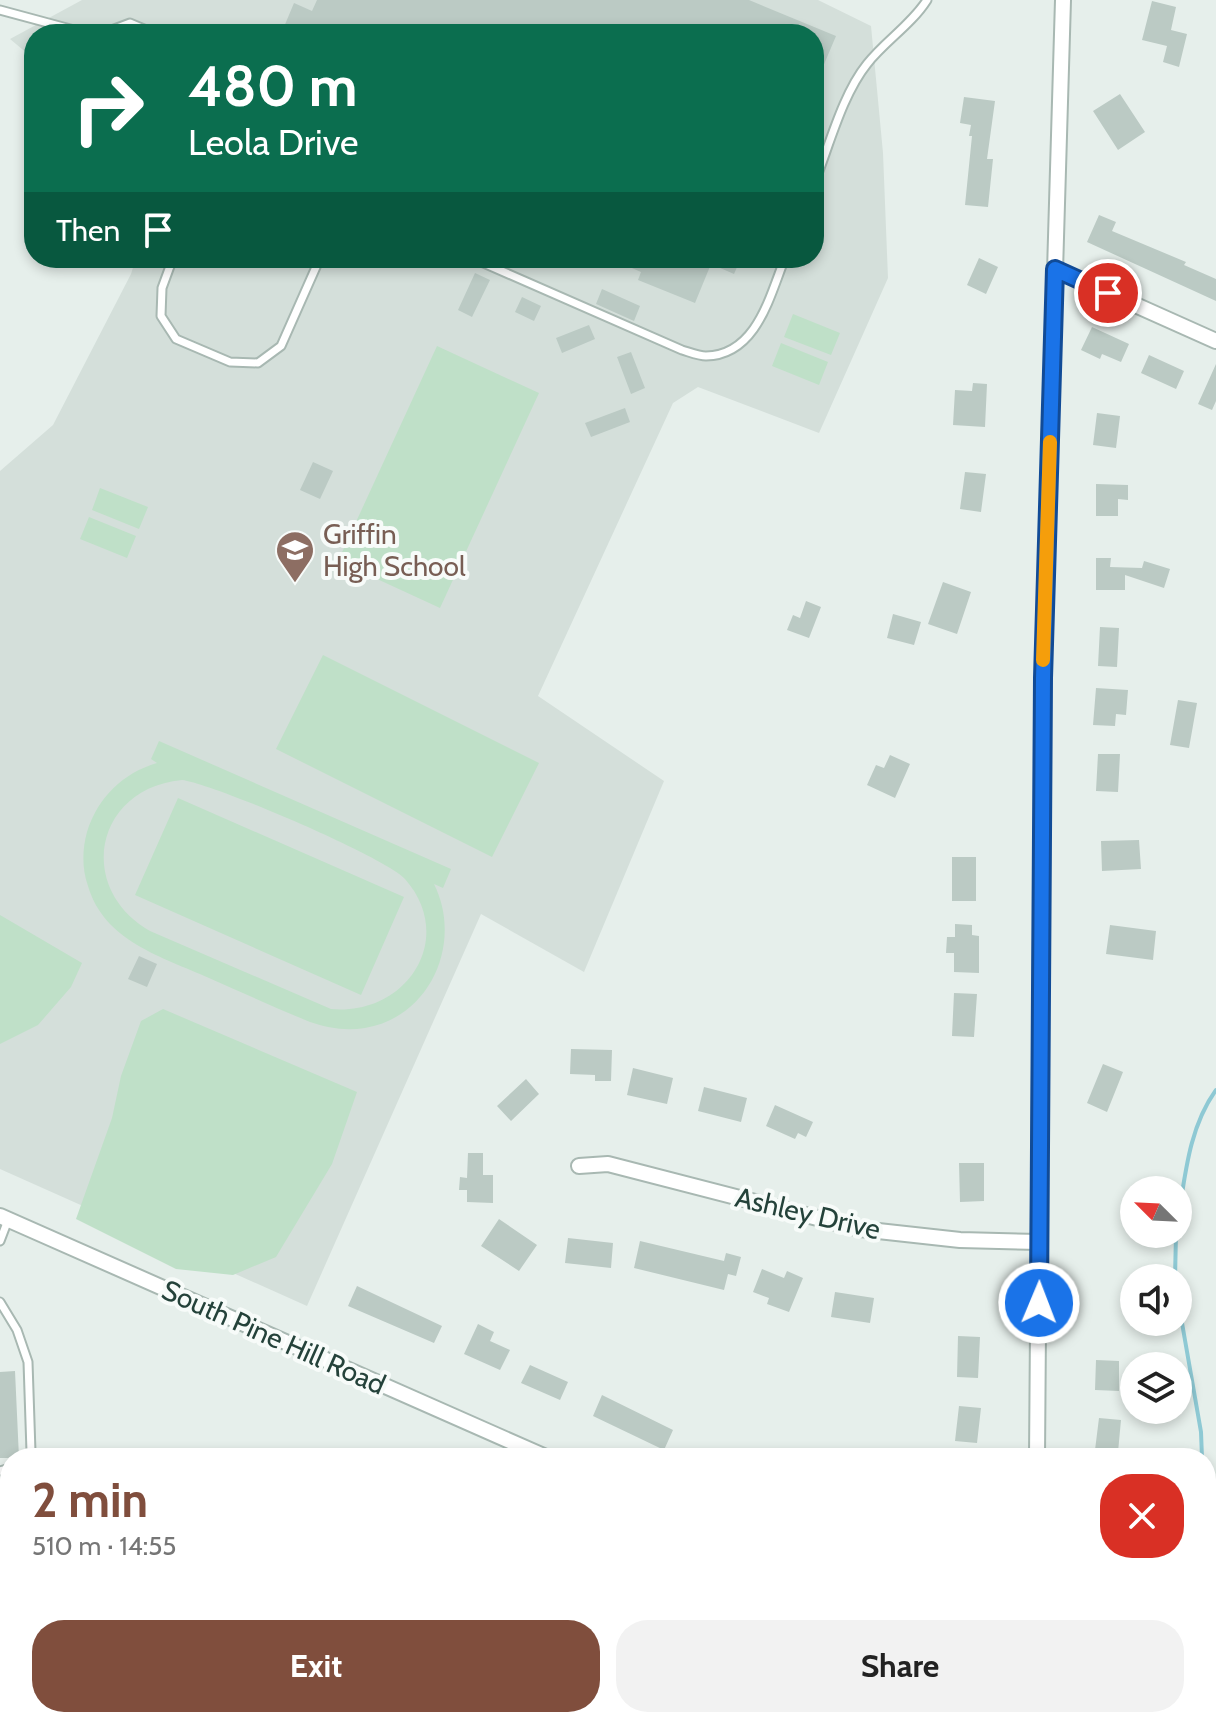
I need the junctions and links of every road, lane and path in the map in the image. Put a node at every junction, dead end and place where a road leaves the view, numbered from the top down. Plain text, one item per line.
1 (927, 0) edge
2 (1063, 0) edge
3 (0, 10) edge
4 (52, 24) edge
5 (824, 158) edge
6 (169, 268) edge
7 (316, 268) edge
8 (495, 268) edge
9 (781, 268) edge
10 (1055, 269) junction
11 (1216, 341) edge
12 (579, 1166) dead end
13 (4, 1218) edge
14 (0, 1241) edge
15 (1040, 1242) junction
16 (1, 1305) edge
17 (31, 1448) edge
18 (525, 1448) edge
19 (1037, 1448) edge

1 - 5 lane
2 - 10 street
3 - 4 lane
6 - 7 lane
8 - 9 lane
10 - 11 street
10 - 15 street
12 - 15 street, Ashley Drive
13 - 14 lane
13 - 18 street, South Pine Hill Road
15 - 19 street
16 - 17 lane

